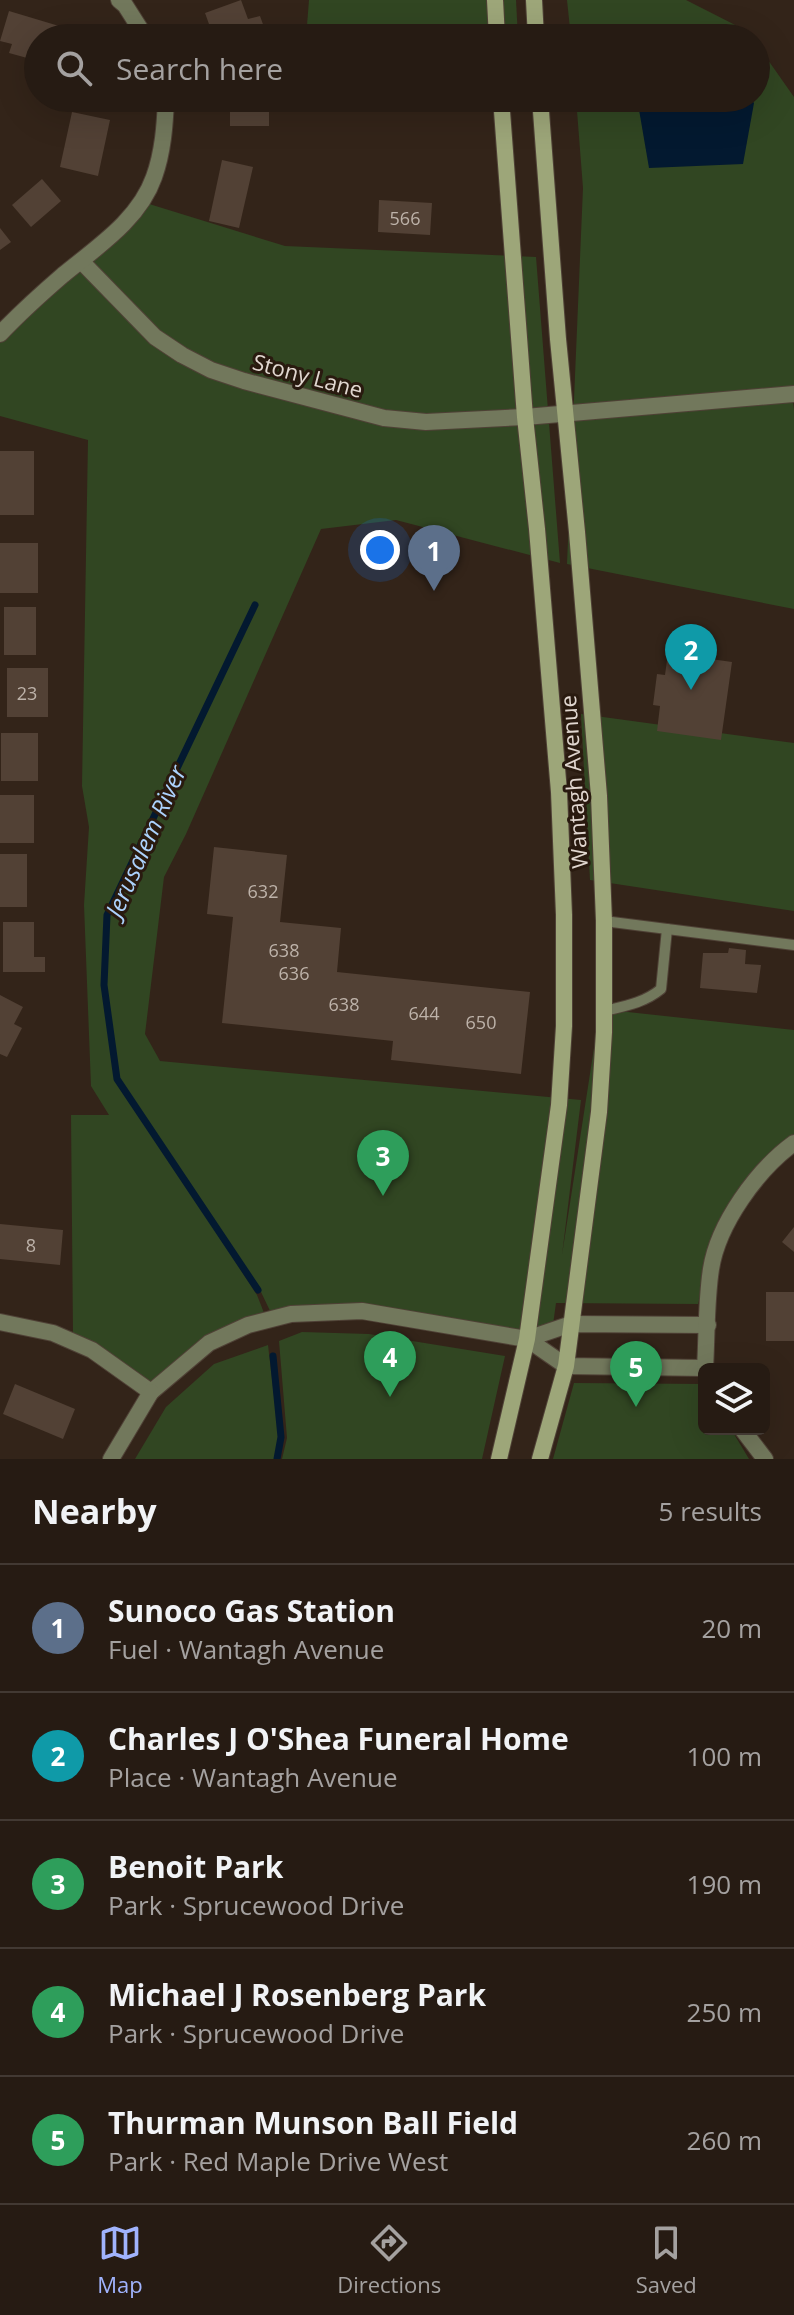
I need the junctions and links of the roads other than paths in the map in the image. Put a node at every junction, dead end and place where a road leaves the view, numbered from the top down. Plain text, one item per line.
1 (119, 0) edge
2 (495, 0) edge
3 (534, 0) edge
4 (137, 24) edge
5 (496, 24) edge
6 (535, 24) edge
7 (165, 112) edge
8 (502, 112) edge
9 (541, 112) edge
10 (81, 261) junction
11 (0, 334) edge
12 (794, 394) edge
13 (567, 414) junction
14 (525, 417) junction
15 (604, 921) junction
16 (667, 929) junction
17 (794, 945) edge
18 (604, 1011) junction
19 (794, 1143) edge
20 (0, 1322) edge
21 (571, 1324) junction
22 (708, 1325) junction
23 (527, 1339) junction
24 (706, 1363) edge
25 (566, 1366) junction
26 (698, 1368) edge
27 (151, 1392) junction
28 (747, 1435) edge
29 (111, 1459) edge
30 (499, 1459) edge
31 (540, 1459) edge
32 (765, 1459) edge

1 - 4 street
2 - 5 main road
3 - 6 main road
7 - 10 street
8 - 14 main road, Wantagh Avenue
9 - 13 main road, Wantagh Avenue
10 - 11 street
10 - 14 street, Stony Lane
12 - 13 street, Stony Lane
13 - 14 street, Stony Lane
13 - 15 main road, Wantagh Avenue
14 - 23 main road, Wantagh Avenue
15 - 16 lane
15 - 18 main road, Wantagh Avenue
16 - 17 lane
16 - 18 lane
18 - 21 main road, Wantagh Avenue
19 - 22 street
20 - 27 street
21 - 22 street
21 - 23 street
21 - 25 main road, Wantagh Avenue
22 - 24 street
23 - 25 street
23 - 27 street
23 - 30 main road, Wantagh Avenue
25 - 26 street
25 - 31 main road, Wantagh Avenue
27 - 29 street
28 - 32 street

